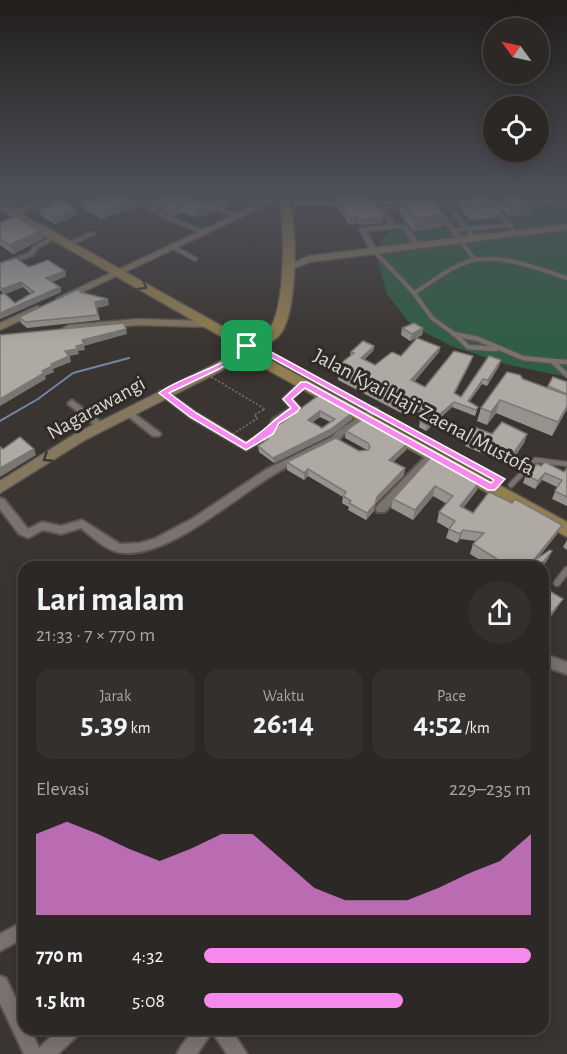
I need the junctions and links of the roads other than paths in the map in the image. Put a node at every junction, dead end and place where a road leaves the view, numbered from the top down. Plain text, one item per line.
1 (38, 246) edge
2 (72, 246) edge
3 (171, 246) joint
4 (288, 246) edge
5 (371, 246) edge
6 (408, 246) edge
7 (465, 246) edge
8 (374, 251) junction
9 (288, 254) junction
10 (195, 259) dead end
11 (308, 259) junction
12 (475, 260) junction
13 (0, 266) edge
14 (287, 268) junction
15 (117, 271) junction
16 (567, 278) edge
17 (414, 294) junction
18 (208, 324) junction
19 (0, 327) edge
20 (59, 330) edge
21 (16, 334) edge
22 (0, 336) edge
23 (457, 336) junction
24 (251, 348) junction
25 (498, 349) junction
26 (552, 362) junction
27 (567, 362) edge
28 (567, 375) edge
29 (304, 384) junction
30 (164, 393) junction
31 (72, 403) dead end
32 (128, 412) junction
33 (369, 414) junction
34 (102, 426) junction
35 (156, 434) dead end
36 (335, 439) junction
37 (346, 445) edge
38 (432, 455) junction
39 (567, 464) edge
40 (501, 484) junction
41 (0, 488) edge
42 (0, 502) edge
43 (381, 509) dead end
44 (567, 516) edge
45 (567, 530) edge
46 (567, 570) edge
47 (557, 583) dead end
48 (549, 662) edge
49 (567, 668) edge
50 (18, 933) edge
51 (0, 944) edge
52 (0, 984) edge
53 (18, 1022) edge
54 (24, 1035) edge
55 (66, 1035) edge
56 (200, 1035) edge
57 (224, 1035) edge
58 (33, 1054) edge
59 (45, 1054) edge
60 (186, 1054) edge
61 (238, 1054) edge

1 - 13 street
2 - 15 main road, Jalan Kyai Haji Zaenal Mustofa
3 - 10 lane
3 - 15 street
4 - 9 main road
5 - 8 street
6 - 8 street
7 - 12 lane
8 - 11 street
8 - 17 lane
9 - 11 street
9 - 14 main road
11 - 14 street
12 - 16 lane
12 - 17 lane
14 - 24 main road
15 -> 18 main road, Jalan Kyai Haji Zaenal Mustofa
15 - 19 street
17 - 23 lane
18 - 20 street
18 - 24 main road, Jalan Kyai Haji Zaenal Mustofa
21 - 22 street
23 - 25 lane
23 - 25 lane
24 - 29 main road, Jalan Kyai Haji Zaenal Mustofa
24 - 30 street, Nagarawangi
24 - 33 main road, Jalan Kyai Haji Zaenal Mustofa
25 - 26 lane
26 - 27 lane
26 - 28 lane
29 - 30 street
29 - 33 main road, Jalan Kyai Haji Zaenal Mustofa
30 - 32 street, Nagarawangi
31 - 34 street
32 - 34 street, Nagarawangi
32 - 35 street
33 - 36 street
33 - 38 main road, Jalan Kyai Haji Zaenal Mustofa
33 - 40 main road, Jalan Kyai Haji Zaenal Mustofa
34 -> 41 street, Nagarawangi
36 - 37 street
36 - 42 street
38 - 40 main road, Jalan Kyai Haji Zaenal Mustofa
38 - 43 street
39 - 40 lane
40 - 44 main road, Jalan Kyai Haji Zaenal Mustofa
40 - 45 main road, Jalan Kyai Haji Zaenal Mustofa
46 - 47 lane
48 - 49 street
50 - 51 street
52 - 53 street
54 - 58 street
55 - 59 street
56 - 60 street
57 - 61 street

